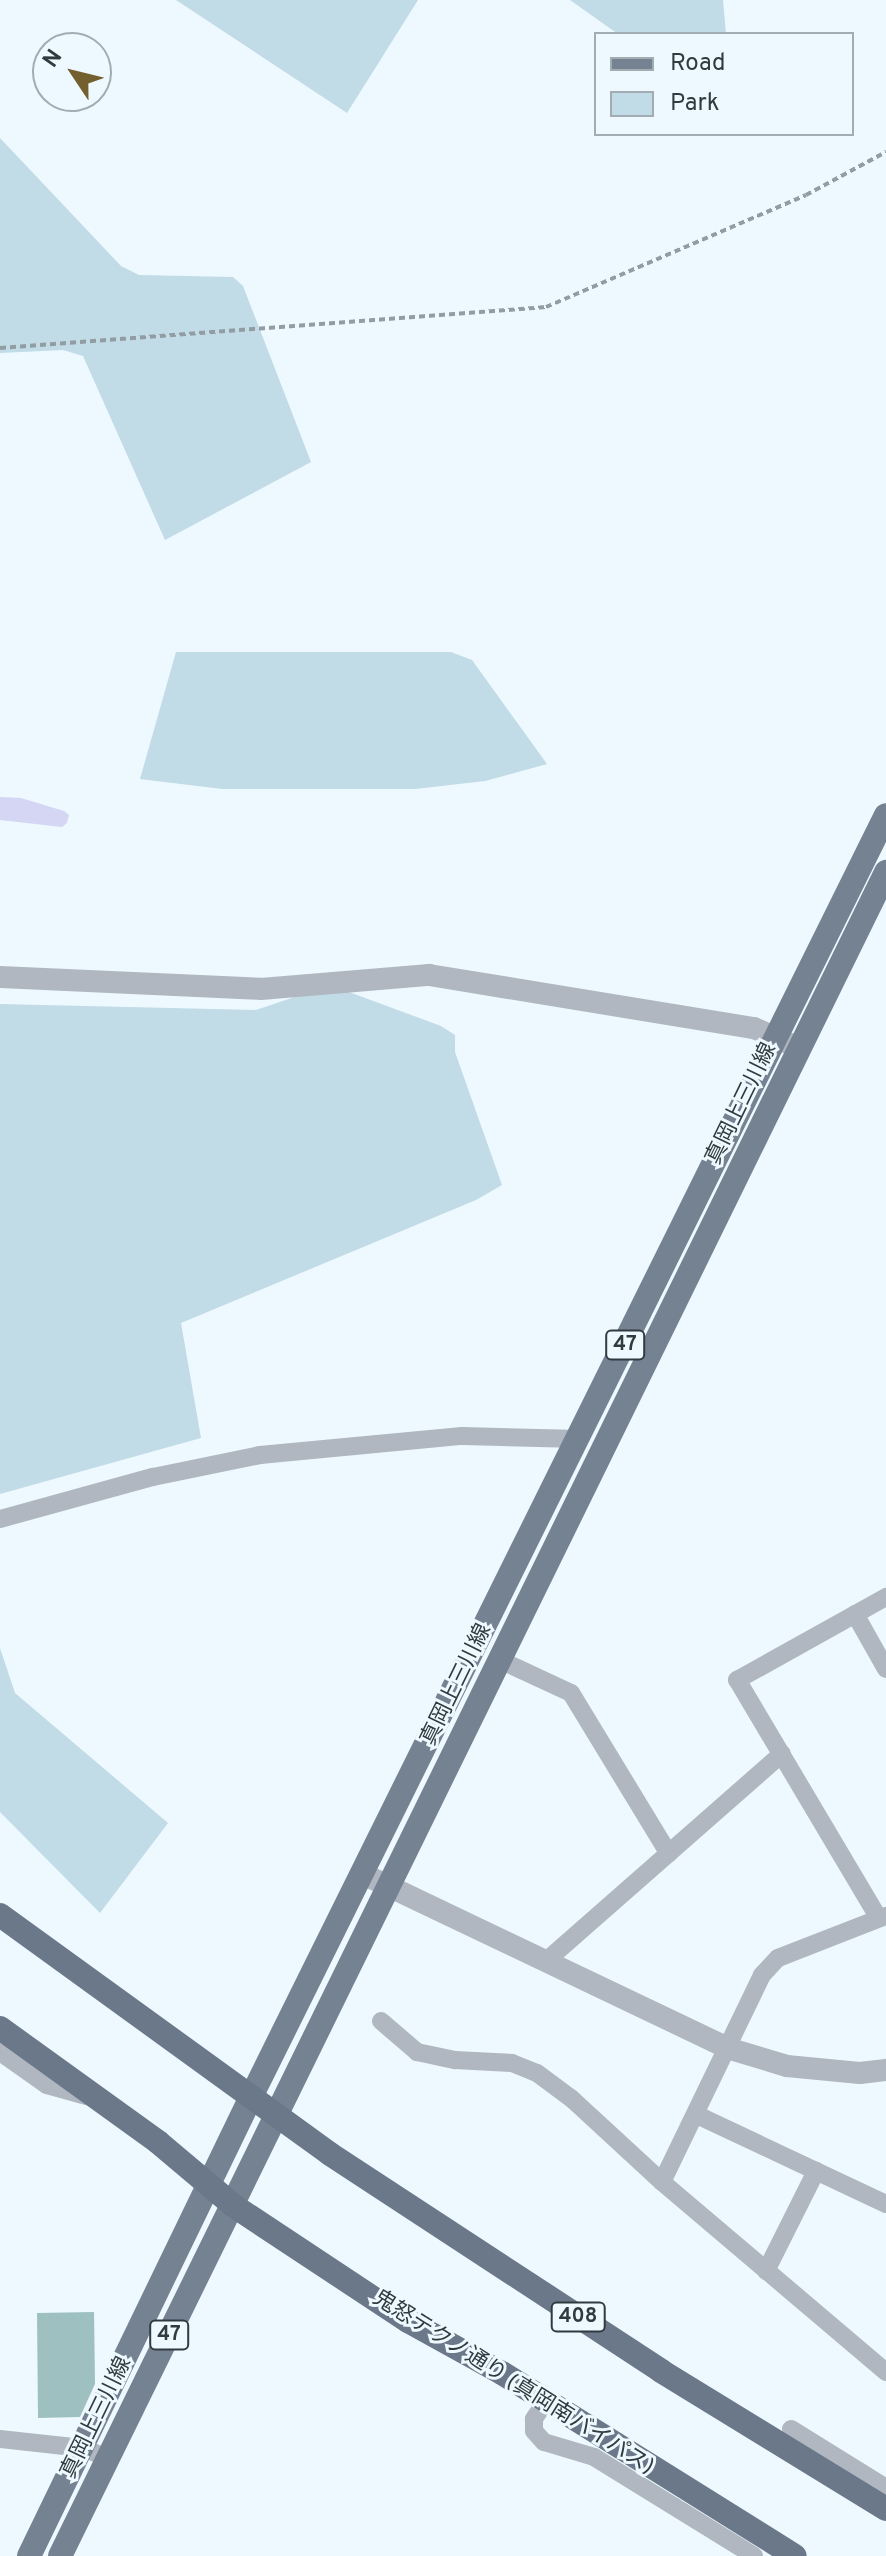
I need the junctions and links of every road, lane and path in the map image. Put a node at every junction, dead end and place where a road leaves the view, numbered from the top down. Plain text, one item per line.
1 (886, 152) edge
2 (0, 348) edge
3 (886, 815) edge
4 (886, 872) edge
5 (0, 977) edge
6 (775, 1037) junction
7 (799, 1048) junction
8 (579, 1439) junction
9 (0, 1519) edge
10 (886, 1597) edge
11 (855, 1614) junction
12 (500, 1660) junction
13 (886, 1669) edge
14 (782, 1754) junction
15 (669, 1854) junction
16 (363, 1874) junction
17 (390, 1887) junction
18 (0, 1915) edge
19 (882, 1916) edge
20 (546, 1961) junction
21 (381, 2021) dead end
22 (0, 2028) edge
23 (727, 2048) junction
24 (0, 2052) edge
25 (886, 2070) edge
26 (252, 2095) junction
27 (92, 2098) junction
28 (277, 2114) junction
29 (697, 2115) junction
30 (816, 2171) junction
31 (662, 2182) junction
32 (209, 2186) junction
33 (886, 2204) edge
34 (234, 2206) junction
35 (766, 2271) junction
36 (886, 2372) edge
37 (546, 2401) junction
38 (791, 2429) dead end
39 (0, 2439) edge
40 (83, 2448) junction
41 (108, 2458) junction
42 (886, 2488) edge
43 (886, 2509) edge
44 (29, 2556) edge
45 (60, 2556) edge
46 (754, 2556) edge
47 (795, 2556) edge

1 - 2 path
3 - 6 main road, 真岡上三川線 / 47
4 - 7 main road, 真岡上三川線 / 47
5 - 6 street
6 - 7 street
6 - 8 main road, 真岡上三川線 / 47
7 - 12 main road, 真岡上三川線 / 47
8 - 9 street
8 - 16 main road, 真岡上三川線 / 47
10 - 11 street
11 - 13 street
11 - 14 street
12 - 15 street
12 - 17 main road, 真岡上三川線 / 47
14 - 15 street
14 - 19 street
15 - 20 street
16 - 17 street
16 - 26 main road, 真岡上三川線 / 47
17 - 20 street
17 - 28 main road, 真岡上三川線 / 47
18 - 26 highway, 408
19 - 23 street
20 - 23 street
21 - 31 street
22 - 27 highway, 鬼怒テクノ通り (真岡南バイパス)
23 - 25 street
23 - 29 street
24 - 27 street
26 - 28 highway, 408
26 - 32 main road, 真岡上三川線 / 47
27 - 32 highway, 鬼怒テクノ通り (真岡南バイパス)
28 - 34 main road, 真岡上三川線 / 47
28 - 43 highway, 408
29 - 30 street
29 - 31 street
30 - 33 street
30 - 35 street
31 - 35 street
32 - 34 highway, 鬼怒テクノ通り (真岡南バイパス)
32 - 40 main road, 真岡上三川線 / 47
34 - 37 highway, 鬼怒テクノ通り (真岡南バイパス)
34 - 41 main road, 真岡上三川線 / 47
35 - 36 street
37 - 46 street
37 - 47 highway, 鬼怒テクノ通り (真岡南バイパス)
38 - 42 street
39 - 40 street
40 - 41 street
40 - 44 main road, 真岡上三川線 / 47
41 - 45 main road, 真岡上三川線 / 47

